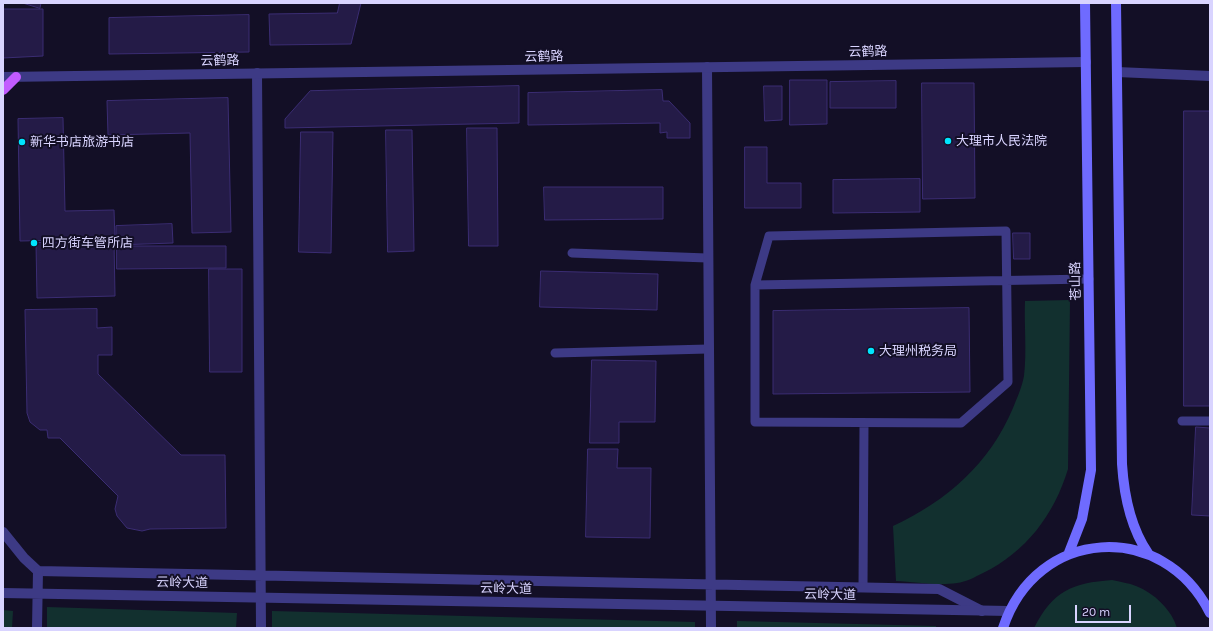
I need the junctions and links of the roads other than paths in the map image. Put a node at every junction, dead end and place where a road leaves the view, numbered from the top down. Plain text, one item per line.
1 (1085, 3) edge
2 (1116, 3) edge
3 (1086, 62) junction
4 (707, 68) junction
5 (1117, 72) junction
6 (257, 74) junction
7 (1210, 76) edge
8 (3, 77) edge
9 (16, 77) junction
10 (3, 90) edge
11 (572, 253) dead end
12 (707, 258) junction
13 (1007, 279) junction
14 (1089, 279) junction
15 (755, 285) junction
16 (708, 349) junction
17 (555, 353) dead end
18 (1182, 421) dead end
19 (1210, 421) edge
20 (864, 424) junction
21 (3, 532) edge
22 (1148, 553) junction
23 (1068, 555) junction
24 (38, 571) junction
25 (261, 576) junction
26 (710, 584) junction
27 (864, 587) junction
28 (3, 593) edge
29 (38, 594) junction
30 (261, 598) junction
31 (1206, 600) edge
32 (711, 606) junction
33 (982, 611) junction
34 (1009, 611) junction
35 (1210, 613) edge
36 (37, 628) edge
37 (261, 628) edge
38 (711, 628) edge
39 (1003, 628) edge

1 - 3 main road, 苍山路
2 - 5 main road
3 - 4 street, 云鹤路
3 - 14 main road, 苍山路
4 - 6 street, 云鹤路
4 - 12 street
5 - 7 street
5 - 22 main road
6 - 9 street, 云鹤路
6 - 25 street
8 - 9 street, 云鹤路
9 - 10 main road
11 - 12 lane
12 - 16 street
13 - 14 lane
13 - 15 lane
13 - 15 lane
13 - 20 lane
14 - 23 main road, 苍山路
15 - 20 lane
16 - 17 lane
16 - 26 street
18 - 19 lane
20 - 27 lane
21 - 24 street
22 - 23 main road
22 - 31 main road
23 - 34 main road
24 - 25 street
24 - 29 street
25 - 26 street
25 - 30 street
26 - 27 street
26 - 32 street
27 - 33 street
28 - 29 street, 云岭大道
29 - 30 street, 云岭大道
29 - 36 street
30 - 32 street, 云岭大道
30 - 37 street
31 - 35 main road
32 - 33 street, 云岭大道
32 - 38 street
33 - 34 street, 云岭大道
34 - 39 main road

